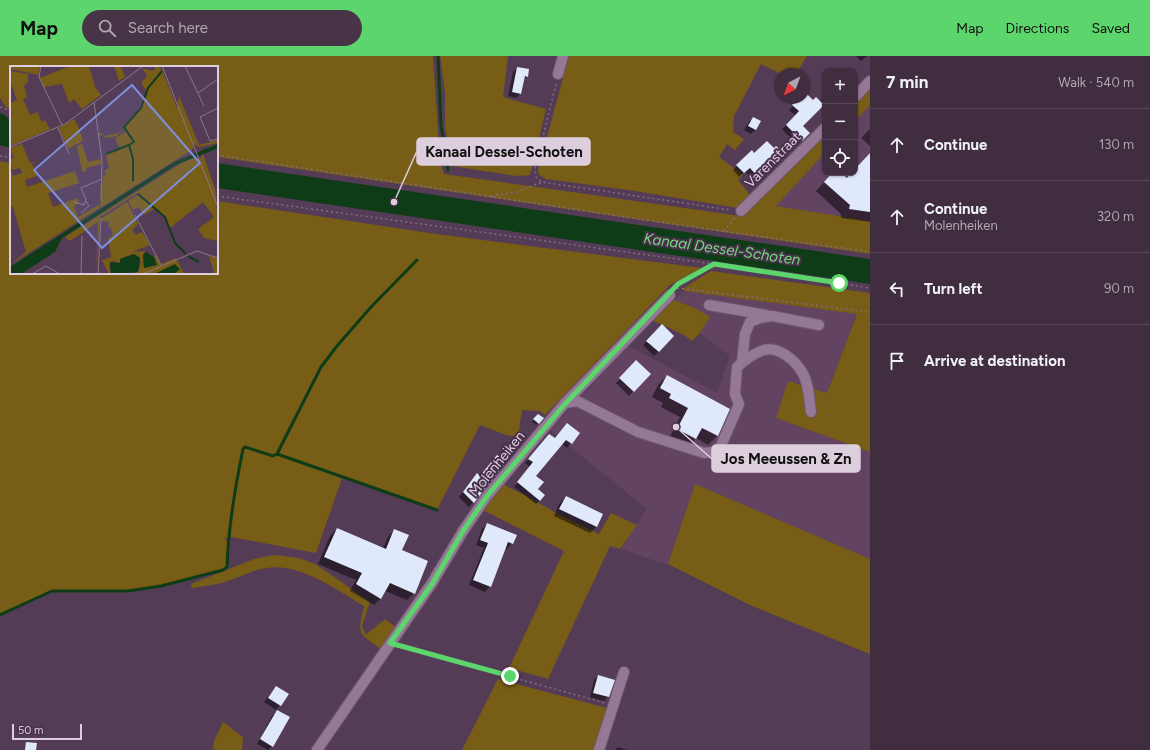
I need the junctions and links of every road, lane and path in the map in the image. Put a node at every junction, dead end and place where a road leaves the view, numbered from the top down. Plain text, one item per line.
1 (563, 56) edge
2 (558, 74) joint
3 (870, 81) edge
4 (858, 94) edge
5 (0, 107) edge
6 (10, 111) edge
7 (822, 131) edge
8 (218, 155) edge
9 (0, 156) edge
10 (10, 157) edge
11 (542, 182) junction
12 (218, 196) edge
13 (489, 196) junction
14 (741, 211) junction
15 (724, 231) junction
16 (870, 252) edge
17 (714, 264) junction
18 (870, 288) edge
19 (670, 295) dead end
20 (709, 305) dead end
21 (870, 312) edge
22 (772, 316) junction
23 (819, 325) dead end
24 (742, 362) junction
25 (565, 404) junction
26 (811, 412) dead end
27 (390, 643) junction
28 (624, 672) dead end
29 (614, 705) junction
30 (317, 750) edge
31 (600, 750) edge

1 - 2 street
2 - 11 path
3 - 4 street
5 - 6 path
7 - 14 street, Varenstraat
8 - 13 path
9 - 10 path
11 - 13 path
11 - 14 path
12 - 17 path
13 - 15 path
14 - 15 path
15 - 16 path
17 - 18 path
17 - 21 path
19 - 25 street, Molenheiken
20 - 22 street
22 - 23 street
22 - 24 street
24 - 25 street
24 - 26 street
25 - 27 street, Molenheiken
27 - 29 path
27 - 30 street, Molenheiken
28 - 29 street
29 - 31 street

